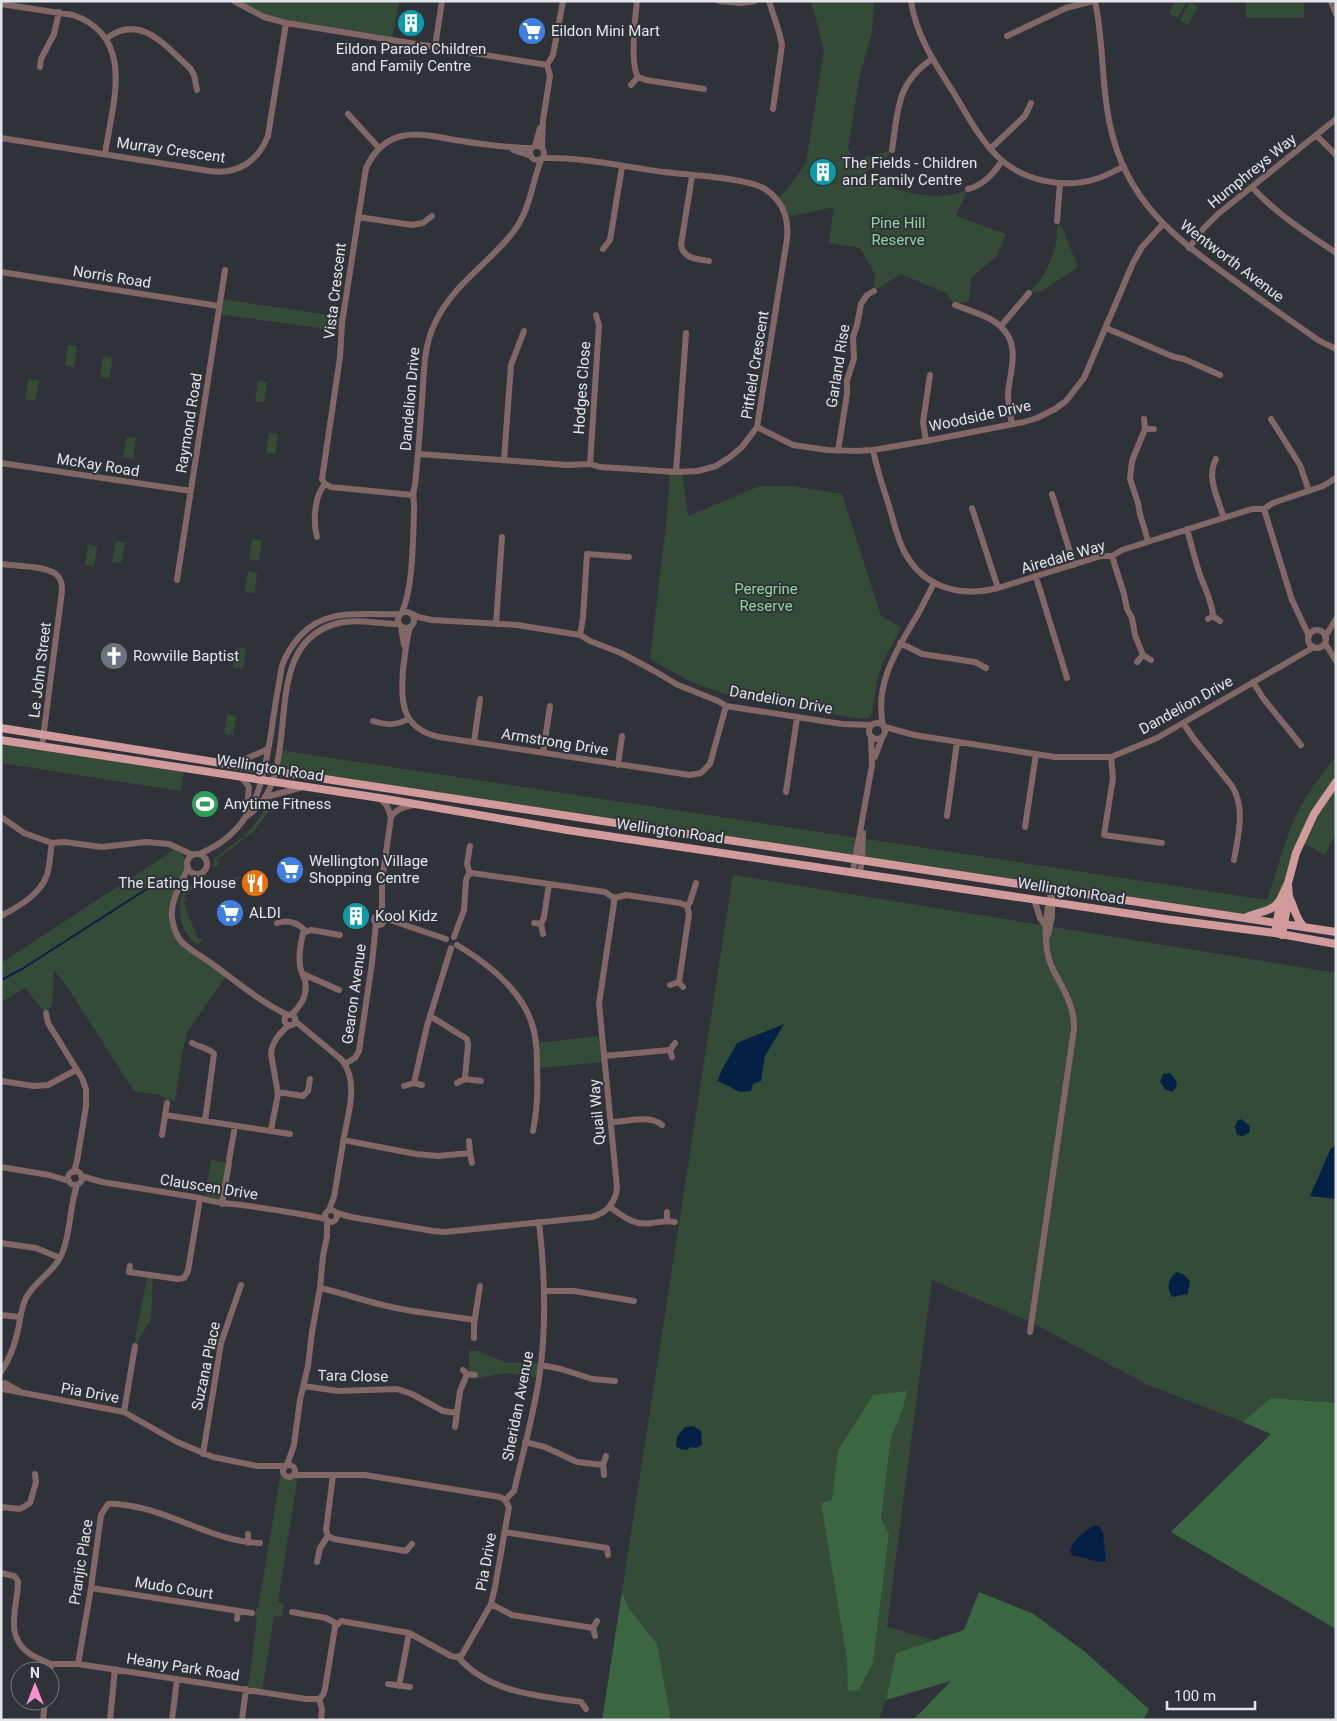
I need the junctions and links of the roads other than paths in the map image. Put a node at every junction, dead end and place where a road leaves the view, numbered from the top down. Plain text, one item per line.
1 (234, 1) edge
2 (442, 1) edge
3 (563, 1) edge
4 (637, 1) edge
5 (719, 1) edge
6 (755, 1) edge
7 (769, 1) edge
8 (912, 1) edge
9 (1094, 1) edge
10 (1331, 1) edge
11 (1, 4) edge
12 (59, 12) junction
13 (1336, 14) edge
14 (286, 23) junction
15 (1007, 36) dead end
16 (107, 38) junction
17 (435, 47) junction
18 (932, 59) junction
19 (548, 65) junction
20 (40, 67) dead end
21 (638, 78) junction
22 (631, 85) dead end
23 (704, 88) dead end
24 (196, 90) dead end
25 (1031, 103) dead end
26 (773, 109) dead end
27 (348, 114) dead end
28 (1336, 119) edge
29 (1316, 135) junction
30 (1, 138) edge
31 (379, 148) junction
32 (507, 148) junction
33 (538, 148) junction
34 (990, 149) junction
35 (892, 150) dead end
36 (105, 154) junction
37 (1336, 155) edge
38 (532, 158) junction
39 (568, 158) junction
40 (542, 159) junction
41 (1002, 161) junction
42 (622, 166) junction
43 (1124, 166) junction
44 (692, 176) junction
45 (533, 180) junction
46 (1060, 183) junction
47 (1252, 187) junction
48 (968, 189) dead end
49 (432, 216) dead end
50 (358, 217) junction
51 (1058, 221) dead end
52 (1163, 224) junction
53 (1189, 248) junction
54 (603, 249) dead end
55 (1336, 253) edge
56 (709, 261) dead end
57 (225, 270) dead end
58 (1, 272) edge
59 (874, 291) dead end
60 (1029, 293) dead end
61 (955, 305) dead end
62 (219, 306) junction
63 (596, 315) dead end
64 (1001, 326) junction
65 (1106, 328) junction
66 (524, 330) dead end
67 (686, 332) dead end
68 (1336, 349) edge
69 (930, 375) dead end
70 (1220, 375) dead end
71 (1271, 418) dead end
72 (1144, 419) dead end
73 (1012, 424) junction
74 (757, 427) junction
75 (1145, 429) junction
76 (1154, 429) dead end
77 (926, 441) junction
78 (873, 450) junction
79 (838, 451) junction
80 (418, 454) junction
81 (1216, 459) dead end
82 (504, 460) junction
83 (1, 463) edge
84 (590, 464) junction
85 (676, 472) junction
86 (1336, 478) edge
87 (324, 484) junction
88 (1309, 491) junction
89 (191, 492) junction
90 (1052, 494) dead end
91 (412, 495) junction
92 (972, 508) dead end
93 (1264, 509) junction
94 (1224, 518) junction
95 (1187, 530) junction
96 (317, 537) dead end
97 (502, 537) dead end
98 (1148, 541) junction
99 (1112, 556) junction
100 (630, 557) dead end
101 (1, 564) edge
102 (1074, 565) junction
103 (1036, 577) junction
104 (177, 580) dead end
105 (934, 583) junction
106 (998, 588) junction
107 (408, 595) junction
108 (401, 613) junction
109 (412, 614) junction
110 (326, 618) junction
111 (1336, 619) edge
112 (432, 620) junction
113 (1220, 620) dead end
114 (496, 624) junction
115 (400, 625) junction
116 (328, 626) junction
117 (411, 626) junction
118 (580, 635) junction
119 (1313, 635) junction
120 (900, 643) junction
121 (1321, 644) junction
122 (405, 649) junction
123 (1144, 655) junction
124 (1151, 660) dead end
125 (1335, 660) edge
126 (1138, 662) dead end
127 (1287, 662) junction
128 (986, 668) dead end
129 (1067, 678) dead end
130 (1253, 682) junction
131 (279, 687) junction
132 (287, 689) junction
133 (480, 699) dead end
134 (882, 701) junction
135 (550, 706) dead end
136 (726, 706) junction
137 (797, 718) junction
138 (408, 719) junction
139 (373, 721) dead end
140 (1183, 722) junction
141 (842, 724) junction
142 (873, 724) junction
143 (884, 726) junction
144 (1, 728) edge
145 (271, 731) junction
146 (281, 732) junction
147 (44, 735) junction
148 (914, 735) junction
149 (622, 736) dead end
150 (870, 736) junction
151 (883, 737) junction
152 (1, 740) edge
153 (474, 742) junction
154 (958, 742) junction
155 (1300, 744) dead end
156 (42, 746) junction
157 (268, 749) junction
158 (543, 753) junction
159 (1036, 754) junction
160 (1111, 757) junction
161 (618, 764) junction
162 (232, 765) junction
163 (872, 765) junction
164 (265, 770) junction
165 (275, 770) junction
166 (241, 777) junction
167 (262, 780) junction
168 (272, 782) junction
169 (1336, 782) edge
170 (303, 787) junction
171 (786, 792) dead end
172 (266, 797) junction
173 (380, 798) junction
174 (414, 804) junction
175 (946, 816) dead end
176 (1, 817) edge
177 (391, 817) junction
178 (246, 818) junction
179 (1025, 827) dead end
180 (52, 843) junction
181 (1162, 843) dead end
182 (470, 846) dead end
183 (177, 848) junction
184 (210, 850) junction
185 (196, 855) junction
186 (859, 859) junction
187 (1234, 860) dead end
188 (206, 863) junction
189 (187, 864) junction
190 (857, 872) junction
191 (197, 874) junction
192 (470, 874) junction
193 (696, 883) dead end
194 (182, 884) junction
195 (549, 884) junction
196 (1052, 889) junction
197 (1285, 897) junction
198 (614, 898) junction
199 (1034, 899) junction
200 (1050, 902) junction
201 (687, 906) junction
202 (1, 916) edge
203 (1245, 918) junction
204 (380, 920) junction
205 (278, 923) dead end
206 (1280, 923) junction
207 (1045, 925) junction
208 (1304, 927) junction
209 (306, 931) junction
210 (1336, 932) edge
211 (543, 934) dead end
212 (1278, 934) junction
213 (340, 935) dead end
214 (454, 936) junction
215 (1047, 938) junction
216 (446, 939) junction
217 (1336, 944) edge
218 (454, 946) junction
219 (303, 974) junction
220 (670, 985) dead end
221 (339, 990) dead end
222 (46, 1013) dead end
223 (430, 1016) junction
224 (290, 1020) junction
225 (192, 1043) dead end
226 (674, 1043) dead end
227 (670, 1050) junction
228 (604, 1056) junction
229 (672, 1057) dead end
230 (345, 1064) junction
231 (76, 1070) junction
232 (310, 1079) dead end
233 (466, 1079) junction
234 (1, 1081) edge
235 (481, 1081) dead end
236 (414, 1082) junction
237 (457, 1083) dead end
238 (422, 1085) dead end
239 (404, 1086) dead end
240 (278, 1092) junction
241 (167, 1103) dead end
242 (165, 1115) junction
243 (205, 1122) junction
244 (611, 1122) junction
245 (662, 1125) dead end
246 (235, 1126) junction
247 (271, 1130) junction
248 (533, 1131) dead end
249 (290, 1134) dead end
250 (162, 1135) dead end
251 (343, 1140) junction
252 (470, 1141) dead end
253 (470, 1153) junction
254 (472, 1164) dead end
255 (1, 1167) edge
256 (76, 1173) junction
257 (49, 1175) junction
258 (69, 1182) junction
259 (102, 1182) junction
260 (78, 1184) junction
261 (200, 1198) junction
262 (72, 1202) junction
263 (222, 1204) junction
264 (610, 1207) junction
265 (667, 1212) dead end
266 (331, 1216) junction
267 (667, 1220) junction
268 (539, 1222) junction
269 (676, 1222) dead end
270 (1, 1243) edge
271 (60, 1258) junction
272 (129, 1272) dead end
273 (241, 1284) dead end
274 (480, 1286) dead end
275 (320, 1288) junction
276 (545, 1291) junction
277 (634, 1301) dead end
278 (1, 1315) edge
279 (20, 1317) junction
280 (475, 1320) junction
281 (1030, 1332) dead end
282 (474, 1338) dead end
283 (135, 1346) dead end
284 (6, 1363) junction
285 (541, 1365) junction
286 (1, 1372) edge
287 (475, 1375) dead end
288 (615, 1381) dead end
289 (3, 1384) edge
290 (304, 1386) junction
291 (124, 1412) junction
292 (457, 1413) junction
293 (455, 1427) dead end
294 (525, 1442) junction
295 (294, 1445) junction
296 (203, 1454) junction
297 (606, 1456) dead end
298 (287, 1465) junction
299 (603, 1465) junction
300 (257, 1466) junction
301 (295, 1471) junction
302 (283, 1473) junction
303 (35, 1474) dead end
304 (333, 1475) junction
305 (604, 1475) dead end
306 (505, 1500) junction
307 (1, 1507) edge
308 (504, 1532) junction
309 (248, 1534) dead end
310 (328, 1536) junction
311 (248, 1543) junction
312 (260, 1543) dead end
313 (412, 1544) dead end
314 (608, 1548) dead end
315 (317, 1562) dead end
316 (1, 1573) edge
317 (92, 1588) junction
318 (491, 1604) junction
319 (238, 1611) junction
320 (292, 1612) dead end
321 (252, 1613) dead end
322 (237, 1619) dead end
323 (597, 1621) dead end
324 (337, 1624) junction
325 (593, 1628) junction
326 (409, 1633) junction
327 (595, 1636) dead end
328 (458, 1657) junction
329 (45, 1661) edge
330 (60, 1664) edge
331 (78, 1664) junction
332 (115, 1669) junction
333 (176, 1679) junction
334 (388, 1684) dead end
335 (399, 1686) junction
336 (410, 1687) dead end
337 (246, 1689) junction
338 (319, 1699) junction
339 (586, 1709) dead end
340 (110, 1720) edge
341 (172, 1720) edge
342 (242, 1720) edge
343 (321, 1720) edge

1 - 14 street
2 - 17 street
3 - 19 street
4 - 21 street
5 - 6 street
7 - 26 street
8 - 18 street
9 - 15 street
9 - 43 street, Wentworth Avenue
10 - 13 street
11 - 12 street
12 - 16 street
12 - 20 street
14 - 17 street
14 - 36 street, Murray Crescent
16 - 24 street
16 - 36 street
17 - 19 street
18 - 34 street
18 - 35 street
19 - 33 street
21 - 22 street
21 - 23 street
25 - 34 street
27 - 31 street
28 - 29 street, Humphreys Way
29 - 37 street
29 - 47 street, Humphreys Way
30 - 36 street, Murray Crescent
31 - 32 street, Vista Crescent
31 - 50 street, Vista Crescent
32 - 33 street, Vista Crescent
32 - 38 street, Vista Crescent
33 - 38 street, Dandelion Drive
33 - 39 street, Pitfield Crescent
33 - 40 street, Dandelion Drive
34 - 41 street
38 - 40 street, Vista Crescent
38 - 45 street, Dandelion Drive
39 - 40 street, Pitfield Crescent
39 - 42 street, Pitfield Crescent
40 - 45 street, Dandelion Drive
41 - 46 street
41 - 48 street
42 - 44 street, Pitfield Crescent
42 - 54 street
43 - 46 street
43 - 52 street, Wentworth Avenue
44 - 56 street
44 - 74 street, Pitfield Crescent
45 - 80 street, Dandelion Drive
46 - 51 street
47 - 53 street, Humphreys Way
47 - 55 street
49 - 50 street
50 - 87 street, Vista Crescent
52 - 53 street, Wentworth Avenue
52 - 65 street, Woodside Drive
53 - 68 street, Wentworth Avenue
57 - 62 street, Raymond Road
58 - 62 street, Norris Road
59 - 79 street, Garland Rise
60 - 64 street
61 - 64 street
62 - 89 street, Raymond Road
63 - 84 street, Hodges Close
64 - 73 street
65 - 70 street
65 - 73 street, Woodside Drive
66 - 82 street
67 - 85 street
69 - 77 street
71 - 88 street
72 - 75 street
73 - 77 street, Woodside Drive
74 - 79 street, Woodside Drive
74 - 85 street, Pitfield Crescent
75 - 76 street
75 - 98 street
77 - 78 street, Woodside Drive
78 - 79 street, Woodside Drive
78 - 105 street, Airedale Way
80 - 82 street, Pitfield Crescent
80 - 91 street, Dandelion Drive
81 - 94 street
82 - 84 street, Pitfield Crescent
83 - 89 street, McKay Road
84 - 85 street, Pitfield Crescent
86 - 88 street, Airedale Way
87 - 91 street
87 - 96 street, Vista Crescent
88 - 93 street, Airedale Way
89 - 104 street, Raymond Road
90 - 102 street
91 - 107 street, Dandelion Drive
92 - 106 street
93 - 94 street, Airedale Way
93 - 119 street
94 - 95 street, Airedale Way
95 - 98 street, Airedale Way
95 - 113 street
97 - 114 street
98 - 99 street, Airedale Way
99 - 102 street, Airedale Way
99 - 123 street
100 - 118 street
101 - 147 street, Le John Street
102 - 103 street, Airedale Way
103 - 106 street, Airedale Way
103 - 129 street
105 - 106 street, Airedale Way
105 - 120 street
107 - 108 street, Dandelion Drive
107 - 109 street, Dandelion Drive
108 - 109 street
108 - 110 street
108 - 115 street
109 - 112 street, Dandelion Drive
109 - 117 street
110 - 116 street
110 - 131 street
111 - 119 street, Dandelion Drive
111 - 121 street, Dandelion Drive
112 - 114 street, Dandelion Drive
112 - 117 street, Dandelion Drive
114 - 118 street, Dandelion Drive
115 - 116 street
115 - 117 street
115 - 122 street
116 - 132 street
117 - 122 street
118 - 136 street, Dandelion Drive
119 - 121 street
119 - 121 street
119 - 127 street, Dandelion Drive
120 - 128 street
120 - 134 street
121 - 125 street
121 - 127 street, Dandelion Drive
122 - 138 street
123 - 124 street
123 - 126 street
127 - 130 street, Dandelion Drive
130 - 140 street, Dandelion Drive
130 - 155 street
131 - 132 street
131 - 145 street
132 - 146 street
133 - 153 street
134 - 142 street
134 - 143 street
135 - 158 street
136 - 137 street, Dandelion Drive
136 - 161 street, Armstrong Drive
137 - 141 street, Dandelion Drive
137 - 171 street
138 - 139 street
138 - 153 street, Armstrong Drive
140 - 160 street, Dandelion Drive
140 - 187 street
141 - 142 street, Dandelion Drive
141 - 150 street, Dandelion Drive
142 - 143 street
142 - 150 street
143 - 148 street, Dandelion Drive
143 - 151 street
144 - 147 main road, Wellington Road
145 - 146 street
145 - 157 street
146 - 165 street
147 - 156 street, Le John Street
147 - 162 main road, Wellington Road
148 - 151 street, Dandelion Drive
148 - 154 street, Dandelion Drive
149 - 161 street
150 - 151 street
150 - 163 street
151 - 163 street
152 - 156 main road, Wellington Road
153 - 158 street, Armstrong Drive
154 - 159 street, Dandelion Drive
154 - 175 street
156 - 166 main road, Wellington Road
157 - 162 street
157 - 164 street
158 - 161 street, Armstrong Drive
159 - 160 street, Dandelion Drive
159 - 179 street
160 - 181 street
162 - 164 main road, Wellington Road
163 - 186 street
164 - 165 main road, Wellington Road
164 - 167 street
165 - 168 street
165 - 186 main road, Wellington Road
166 - 167 main road, Wellington Road
166 - 178 street
167 - 168 main road, Wellington Road
167 - 178 street
168 - 170 main road, Wellington Road
168 - 172 street
169 - 197 main road
170 - 172 street
170 - 173 main road, Wellington Road
172 - 178 street
173 - 174 main road, Wellington Road
173 - 177 street
174 - 177 street
174 - 190 main road, Wellington Road
176 - 180 street
177 - 204 street, Gearon Avenue
178 - 184 street
180 - 183 street
180 - 202 street
182 - 192 street
183 - 185 street
183 - 189 street
184 - 185 street
184 - 188 street
185 - 188 street
185 - 189 street
186 - 190 street
186 - 196 main road, Wellington Road
188 - 191 street
189 - 191 street
189 - 194 street
190 - 199 main road, Wellington Road
191 - 194 street
192 - 195 street
192 - 214 street
193 - 201 street
194 - 224 street
195 - 198 street
195 - 211 street
196 - 200 street
196 - 203 main road, Wellington Road
197 - 203 main road
197 - 206 main road
197 - 208 main road
198 - 201 street
198 - 228 street, Quail Way
199 - 200 main road, Wellington Road
199 - 207 street
200 - 207 street
200 - 212 main road, Wellington Road
200 - 215 street
201 - 220 street
203 - 206 main road, Wellington Road
204 - 216 street
204 - 230 street, Gearon Avenue
205 - 209 street
206 - 208 main road, Wellington Road
206 - 212 main road
207 - 215 street
208 - 210 main road, Wellington Road
209 - 213 street
209 - 219 street
212 - 217 main road, Wellington Road
214 - 216 street
214 - 218 street
215 - 281 street
216 - 218 street
218 - 223 street
218 - 248 street
219 - 221 street
219 - 224 street
222 - 231 street
223 - 233 street
223 - 236 street
224 - 230 street
224 - 240 street
225 - 243 street
226 - 227 street
227 - 228 street
227 - 229 street
228 - 244 street, Quail Way
230 - 251 street, Gearon Avenue
231 - 234 street
231 - 256 street
232 - 240 street
233 - 235 street
233 - 237 street
236 - 238 street
236 - 239 street
240 - 247 street
241 - 242 street
242 - 243 street
242 - 250 street
243 - 246 street
244 - 245 street
244 - 264 street, Quail Way
246 - 247 street
246 - 263 street
247 - 249 street
251 - 253 street
251 - 266 street, Gearon Avenue
252 - 253 street
253 - 254 street
255 - 257 street, Clauscen Drive
256 - 257 street, Clauscen Drive
256 - 258 street
256 - 259 street, Clauscen Drive
256 - 260 street
257 - 258 street, Clauscen Drive
258 - 260 street, Clauscen Drive
258 - 262 street
259 - 260 street, Clauscen Drive
259 - 261 street, Clauscen Drive
260 - 262 street
261 - 263 street, Clauscen Drive
261 - 272 street
262 - 271 street
263 - 266 street, Clauscen Drive
264 - 267 street
264 - 268 street
265 - 267 street
266 - 268 street
266 - 275 street
267 - 269 street
268 - 276 street, Sheridan Avenue
270 - 271 street
271 - 279 street
273 - 296 street, Suzana Place
274 - 280 street
275 - 280 street
275 - 290 street
276 - 277 street
276 - 285 street, Sheridan Avenue
278 - 279 street
279 - 284 street
280 - 282 street
283 - 291 street
284 - 286 street
284 - 289 street
285 - 288 street
285 - 294 street, Sheridan Avenue
287 - 292 street
289 - 291 street, Pia Drive
290 - 292 street, Tara Close
290 - 295 street
291 - 296 street, Pia Drive
292 - 293 street
294 - 299 street
294 - 306 street, Sheridan Avenue
295 - 298 street
295 - 301 street
296 - 300 street, Pia Drive
297 - 299 street
298 - 300 street, Pia Drive
298 - 301 street
298 - 302 street
299 - 305 street
300 - 302 street, Pia Drive
301 - 302 street
301 - 304 street
303 - 307 street
304 - 306 street
304 - 310 street
306 - 308 street, Pia Drive
308 - 314 street
308 - 318 street, Pia Drive
309 - 311 street
310 - 313 street
310 - 315 street
311 - 312 street, Pranjic Place
311 - 317 street, Pranjic Place
316 - 329 street
317 - 319 street, Mudo Court
317 - 331 street, Pranjic Place
318 - 325 street
318 - 328 street, Pia Drive
319 - 321 street, Mudo Court
319 - 322 street
320 - 324 street
323 - 325 street
324 - 326 street
324 - 338 street
325 - 327 street
326 - 328 street
326 - 335 street
328 - 339 street
330 - 331 street, Heany Park Road
331 - 332 street, Heany Park Road
332 - 333 street, Heany Park Road
332 - 340 street
333 - 337 street, Heany Park Road
333 - 341 street
334 - 335 street
335 - 336 street
337 - 338 street, Heany Park Road
337 - 342 street
338 - 343 street

